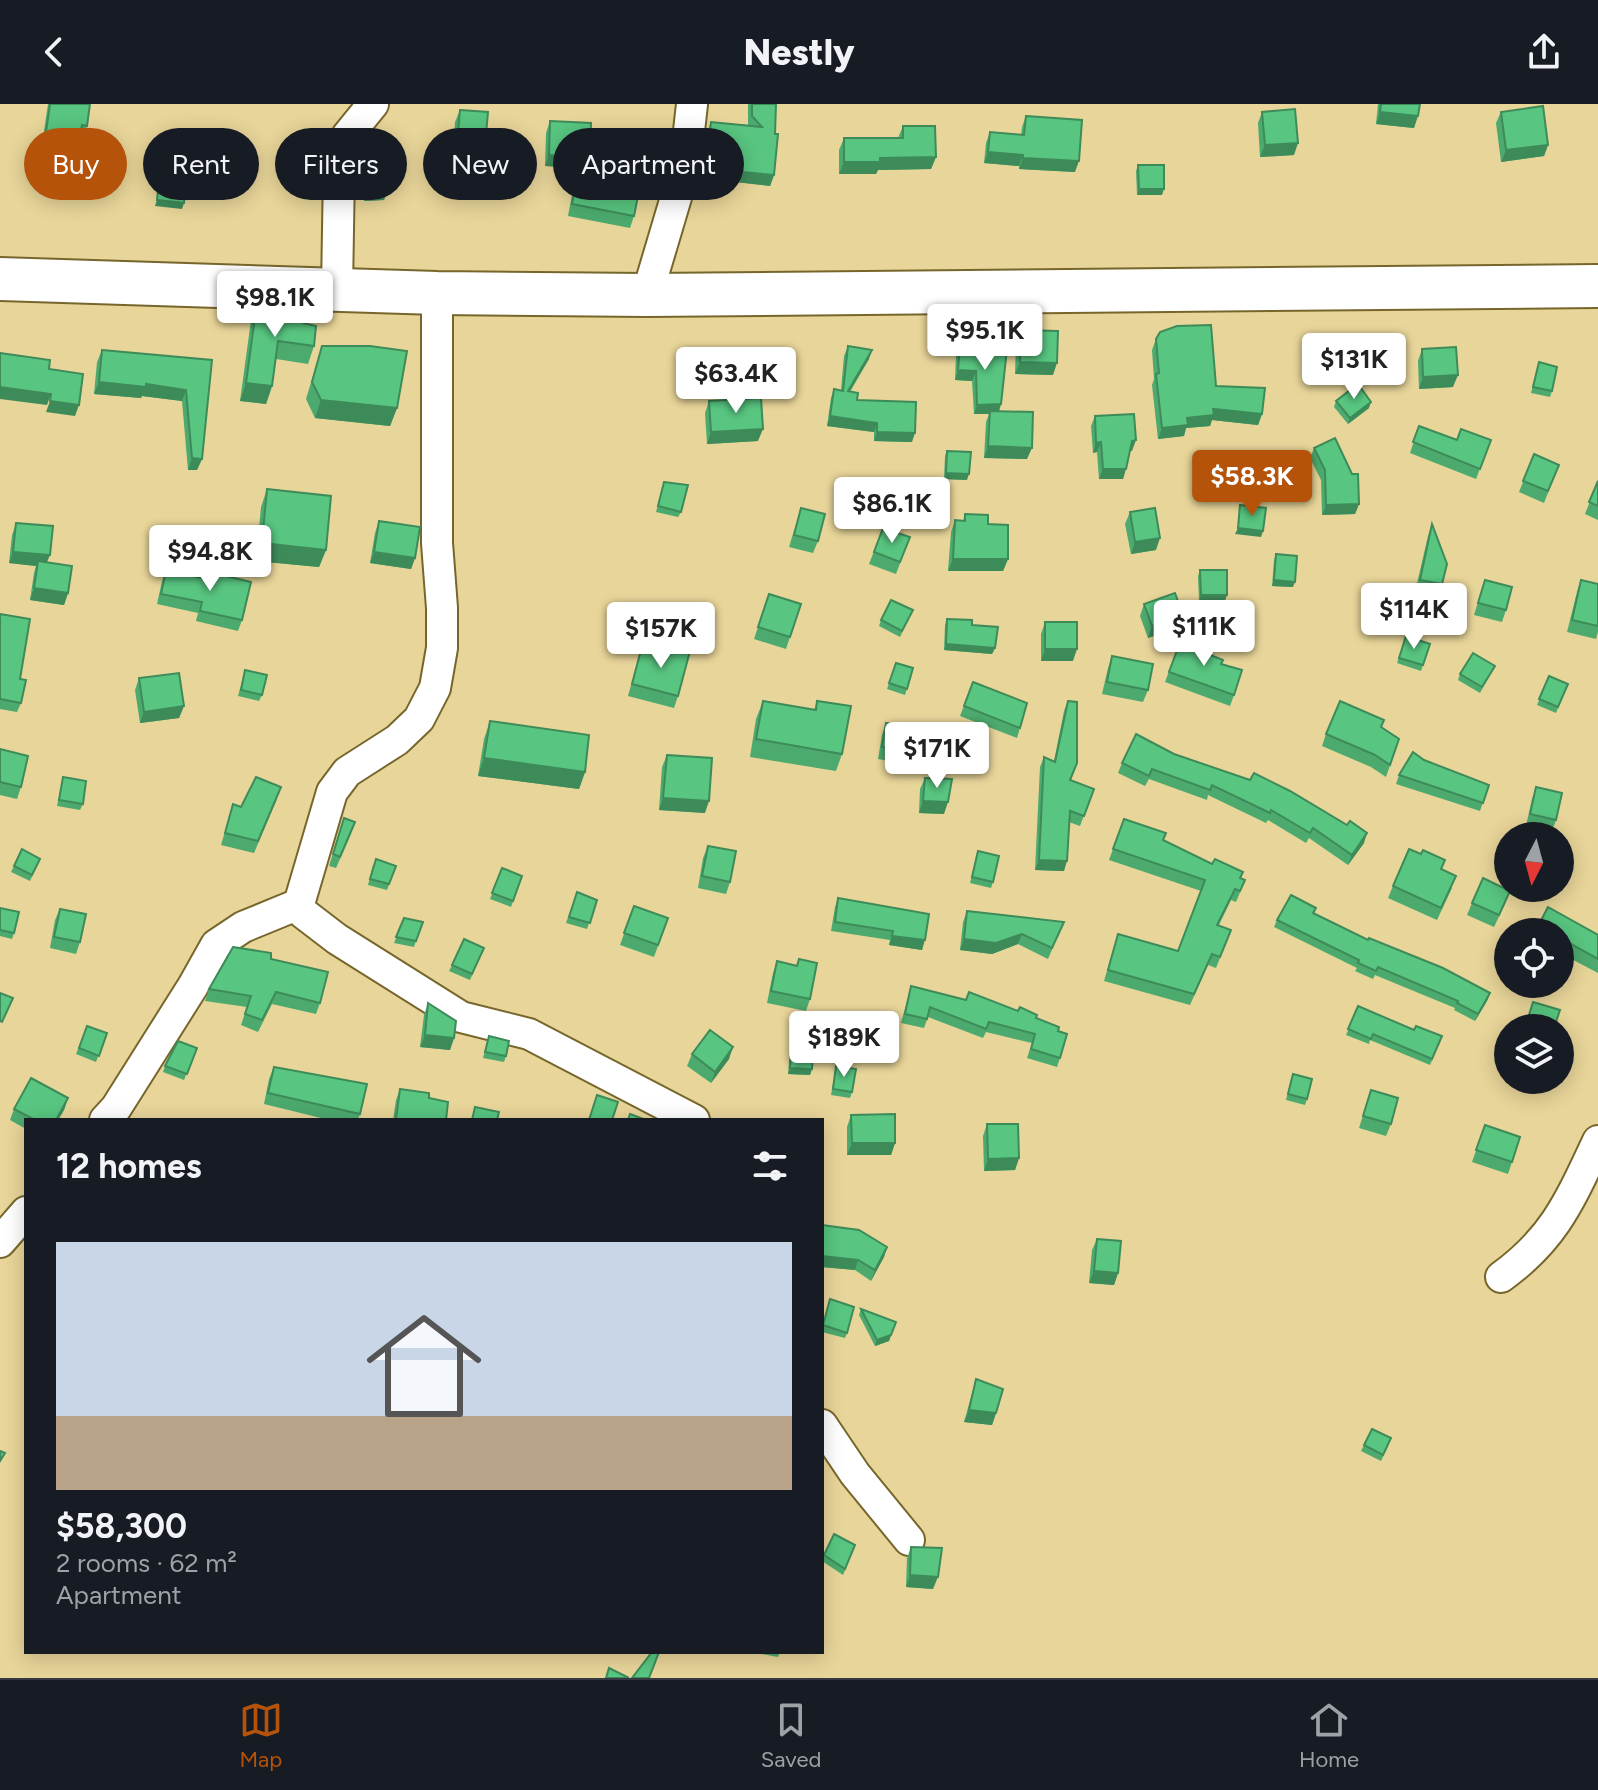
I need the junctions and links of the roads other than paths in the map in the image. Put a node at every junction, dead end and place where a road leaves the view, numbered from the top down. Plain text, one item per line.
1 (373, 104) edge
2 (692, 104) edge
3 (0, 279) edge
4 (1598, 286) edge
5 (337, 289) junction
6 (437, 293) junction
7 (647, 295) junction
8 (299, 904) junction
9 (107, 1118) edge
10 (690, 1118) edge
11 (1598, 1141) edge
12 (24, 1214) edge
13 (0, 1242) edge
14 (1501, 1277) dead end
15 (824, 1428) edge
16 (909, 1540) dead end

1 - 5 street
2 - 7 street
3 - 5 main road
4 - 7 main road
5 - 6 main road
6 - 7 main road
6 - 8 street
8 - 9 street
8 - 10 street
11 - 14 street
12 - 13 street
15 - 16 street

